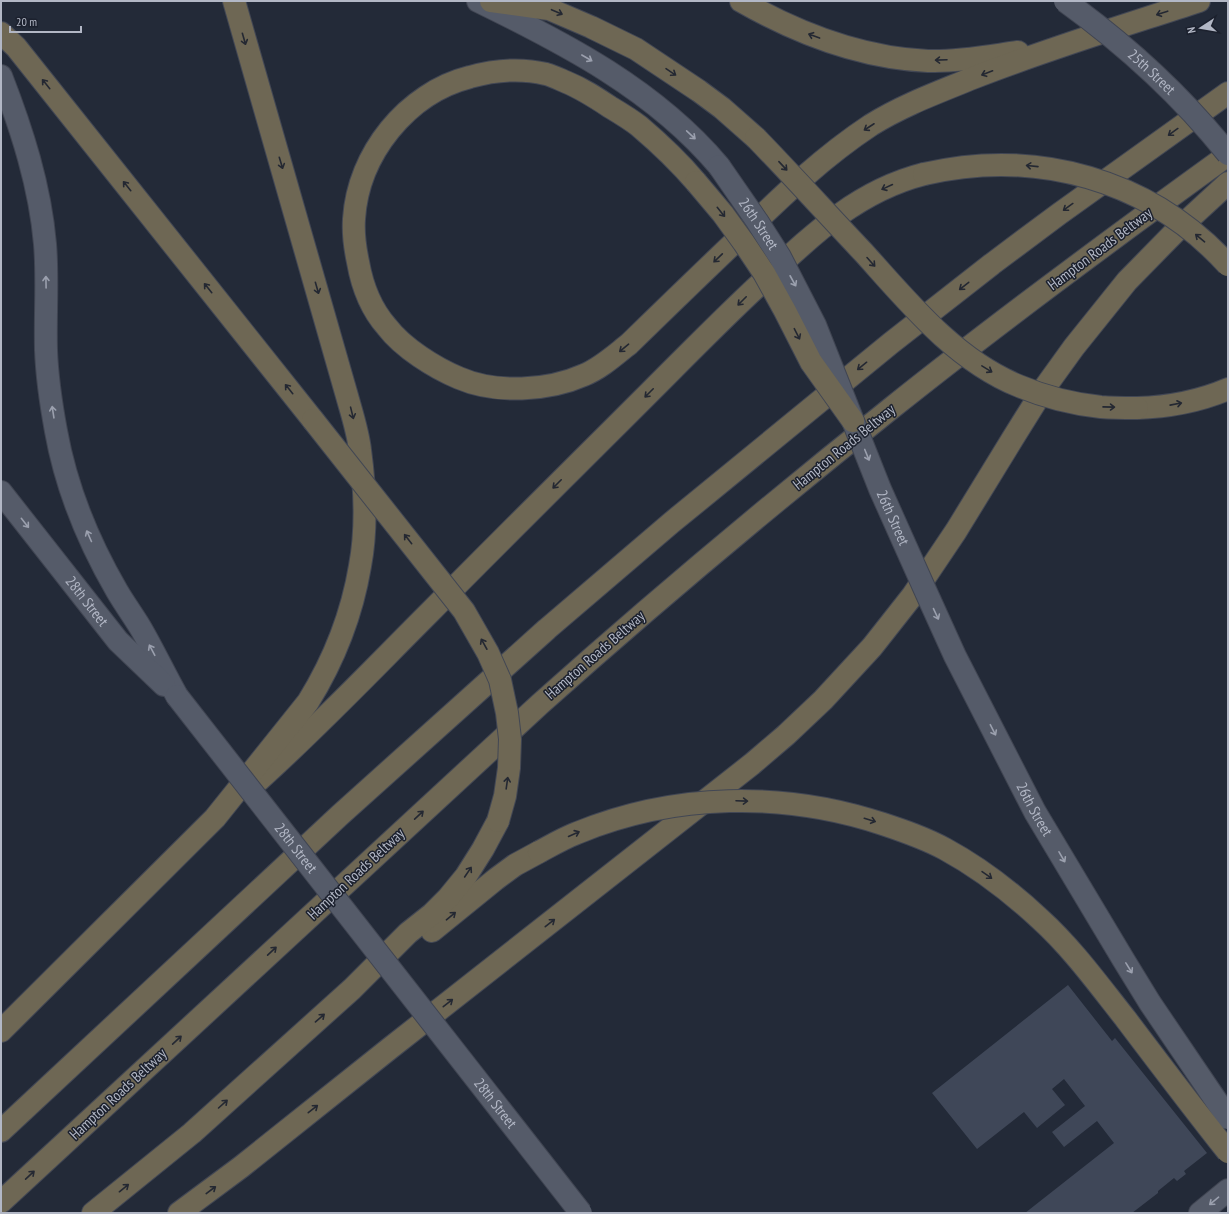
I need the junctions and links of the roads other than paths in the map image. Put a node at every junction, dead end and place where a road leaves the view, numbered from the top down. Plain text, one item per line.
1 (234, 1) edge
2 (478, 1) edge
3 (491, 1) edge
4 (740, 1) edge
5 (1065, 1) edge
6 (1199, 1) edge
7 (1, 33) edge
8 (1063, 45) junction
9 (1, 76) edge
10 (1228, 93) edge
11 (1228, 154) edge
12 (1228, 183) edge
13 (1228, 266) edge
14 (1228, 389) edge
15 (853, 421) junction
16 (1, 492) edge
17 (177, 696) junction
18 (215, 818) junction
19 (352, 989) junction
20 (1, 1031) edge
21 (1228, 1118) edge
22 (1, 1131) edge
23 (1228, 1152) edge
24 (1228, 1190) edge
25 (1, 1202) edge
26 (94, 1213) edge
27 (179, 1213) edge
28 (581, 1213) edge
29 (1200, 1213) edge

1 -> 18 highway
2 -> 15 main road, 26th Street, bridge
3 -> 14 highway, bridge
8 -> 4 highway
5 - 11 main road, 25th Street, bridge
6 -> 8 highway
19 -> 7 highway, bridge
8 -> 15 highway, bridge
17 -> 9 main road
10 -> 22 highway
25 -> 11 highway, Hampton Roads Beltway
27 -> 12 highway
13 -> 18 highway, bridge
15 -> 21 main road, 26th Street, bridge
16 -> 17 main road, 28th Street
17 - 28 main road, 28th Street, bridge
18 - 20 highway
19 -> 23 highway, bridge
26 -> 19 highway
24 -> 29 main road

